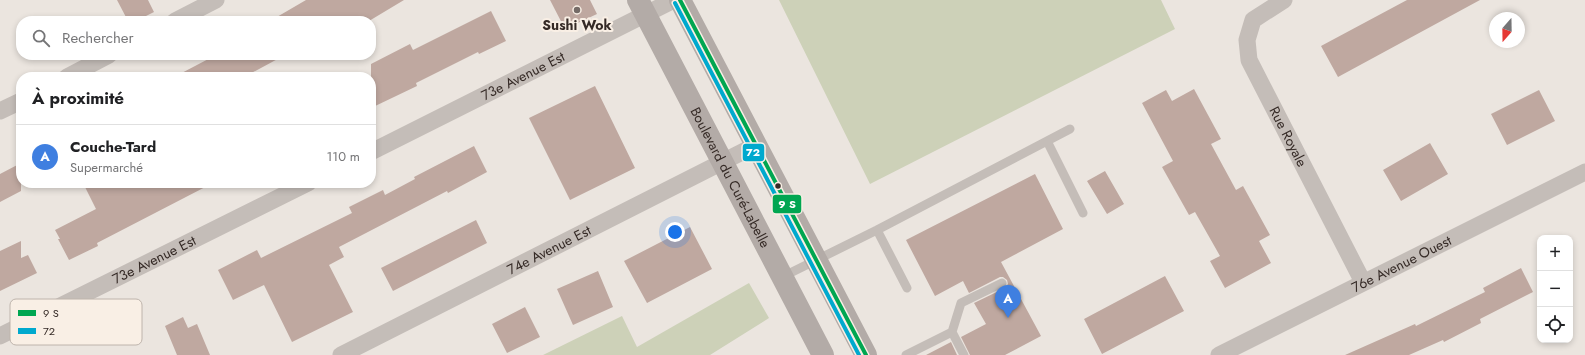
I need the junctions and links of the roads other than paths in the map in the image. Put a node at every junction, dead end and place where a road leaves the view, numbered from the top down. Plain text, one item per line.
1 (216, 0) edge
2 (674, 0) edge
3 (680, 0) edge
4 (1284, 0) edge
5 (642, 7) edge
6 (185, 16) edge
7 (99, 60) edge
8 (77, 72) edge
9 (16, 103) edge
10 (0, 111) edge
11 (1070, 129) dead end
12 (1047, 141) junction
13 (756, 145) junction
14 (376, 149) edge
15 (722, 162) junction
16 (1585, 172) edge
17 (298, 188) edge
18 (1083, 213) dead end
19 (877, 230) junction
20 (816, 261) junction
21 (782, 277) junction
22 (1363, 282) junction
23 (1002, 283) dead end
24 (907, 288) dead end
25 (74, 299) edge
26 (10, 331) edge
27 (952, 332) junction
28 (0, 336) edge
29 (341, 355) edge
30 (823, 355) edge
31 (866, 355) edge
32 (906, 355) edge
33 (964, 355) edge
34 (1219, 355) edge

1 - 6 street
2 - 5 street, 73e Avenue Est
3 - 13 main road
4 - 22 street, Rue Royale
5 - 14 street, 73e Avenue Est
5 - 15 main road, Boulevard du Curé-Labelle
7 - 8 street
9 - 10 street
11 - 12 lane
12 - 18 lane
12 - 19 lane
13 - 15 street, 74e Avenue Est
13 - 20 main road
15 - 21 main road, Boulevard du Curé-Labelle
15 - 29 street, 74e Avenue Est
16 - 22 street, 76e Avenue Ouest
17 - 25 street, 73e Avenue Est
19 - 20 lane
19 - 24 lane
20 - 21 lane
20 - 31 main road
21 - 30 main road, Boulevard du Curé-Labelle
22 - 34 street, 76e Avenue Ouest
23 - 27 lane
26 - 28 street, 73e Avenue Est
27 - 32 lane
27 - 33 lane

